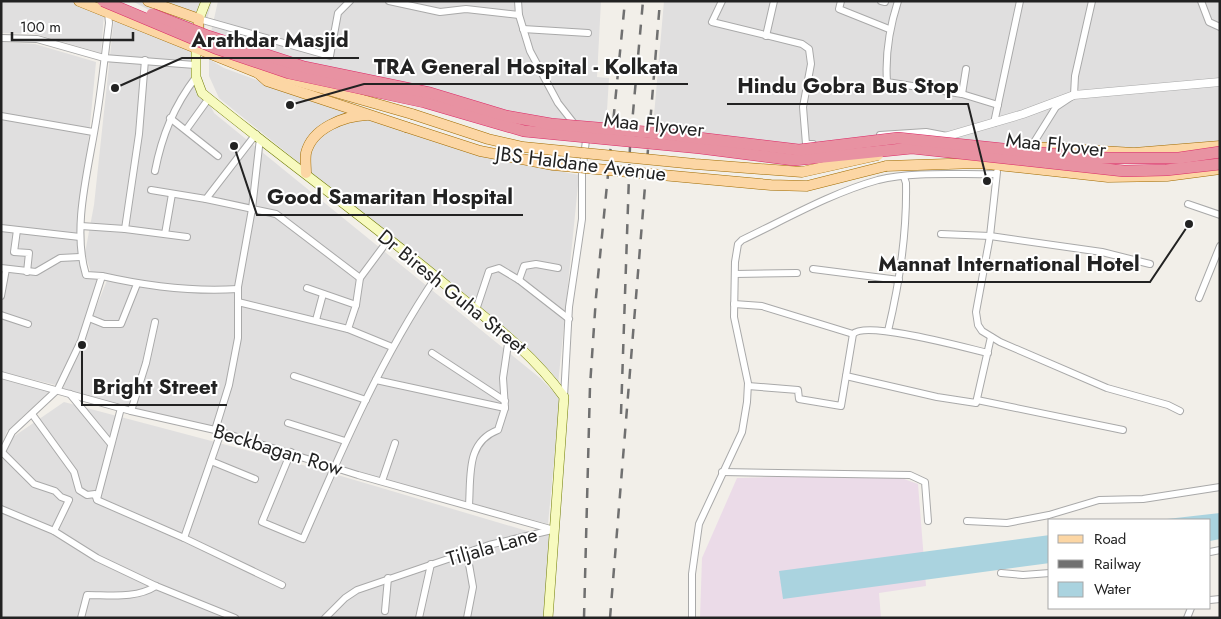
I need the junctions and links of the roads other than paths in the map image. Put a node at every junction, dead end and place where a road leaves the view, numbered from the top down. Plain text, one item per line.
1 (79, 1) edge
2 (103, 1) edge
3 (123, 1) edge
4 (148, 1) edge
5 (206, 1) edge
6 (350, 1) edge
7 (389, 1) edge
8 (518, 1) edge
9 (722, 1) edge
10 (774, 1) edge
11 (841, 1) edge
12 (898, 1) edge
13 (1020, 1) edge
14 (1092, 1) edge
15 (1200, 1) edge
16 (108, 13) junction
17 (519, 15) junction
18 (199, 19) junction
19 (1220, 27) edge
20 (523, 29) junction
21 (889, 29) junction
22 (588, 33) dead end
23 (766, 36) junction
24 (1, 38) edge
25 (196, 49) junction
26 (104, 58) junction
27 (145, 60) junction
28 (195, 65) junction
29 (966, 70) dead end
30 (258, 73) junction
31 (196, 77) junction
32 (1220, 82) edge
33 (962, 94) junction
34 (1074, 95) junction
35 (209, 98) junction
36 (998, 105) junction
37 (370, 115) junction
38 (1, 116) edge
39 (170, 118) junction
40 (994, 123) junction
41 (186, 130) junction
42 (94, 132) junction
43 (258, 136) junction
44 (948, 136) junction
45 (1000, 145) junction
46 (1220, 146) edge
47 (1031, 147) junction
48 (900, 152) junction
49 (1220, 152) edge
50 (218, 156) dead end
51 (1220, 164) edge
52 (997, 169) junction
53 (1029, 169) junction
54 (1220, 169) edge
55 (155, 171) dead end
56 (306, 173) junction
57 (904, 177) junction
58 (151, 190) dead end
59 (172, 194) junction
60 (206, 199) junction
61 (1188, 204) dead end
62 (252, 209) junction
63 (1220, 215) edge
64 (81, 226) junction
65 (1, 228) edge
66 (125, 229) junction
67 (17, 230) junction
68 (164, 234) junction
69 (941, 234) dead end
70 (990, 236) junction
71 (80, 237) junction
72 (187, 237) dead end
73 (389, 239) junction
74 (1220, 246) edge
75 (80, 257) junction
76 (1150, 264) dead end
77 (558, 268) dead end
78 (4, 269) edge
79 (813, 269) dead end
80 (27, 272) junction
81 (797, 273) dead end
82 (735, 274) junction
83 (102, 276) junction
84 (436, 277) junction
85 (360, 278) junction
86 (519, 280) junction
87 (899, 280) junction
88 (137, 284) junction
89 (307, 288) dead end
90 (238, 289) junction
91 (323, 294) junction
92 (1, 296) edge
93 (1200, 298) dead end
94 (238, 302) junction
95 (734, 304) junction
96 (356, 305) junction
97 (476, 310) junction
98 (1, 315) edge
99 (89, 318) junction
100 (569, 319) junction
101 (316, 320) junction
102 (155, 322) dead end
103 (28, 324) dead end
104 (348, 329) junction
105 (888, 331) junction
106 (854, 334) junction
107 (509, 337) junction
108 (991, 337) junction
109 (392, 347) junction
110 (988, 353) junction
111 (432, 354) dead end
112 (1, 375) edge
113 (294, 376) dead end
114 (846, 376) junction
115 (376, 380) junction
116 (748, 386) junction
117 (58, 389) junction
118 (70, 394) junction
119 (564, 397) junction
120 (366, 400) junction
121 (977, 400) junction
122 (505, 405) junction
123 (121, 408) junction
124 (131, 411) junction
125 (1180, 411) dead end
126 (32, 414) junction
127 (288, 423) dead end
128 (1122, 430) dead end
129 (218, 431) junction
130 (345, 441) junction
131 (395, 443) dead end
132 (111, 444) junction
133 (291, 452) junction
134 (2, 453) edge
135 (211, 461) junction
136 (334, 468) junction
137 (722, 472) junction
138 (255, 479) dead end
139 (382, 481) junction
140 (1220, 487) edge
141 (97, 500) junction
142 (469, 505) junction
143 (1, 509) edge
144 (928, 521) dead end
145 (967, 521) dead end
146 (554, 530) junction
147 (54, 531) junction
148 (184, 538) junction
149 (468, 553) junction
150 (431, 564) junction
151 (1001, 573) dead end
152 (1048, 573) edge
153 (388, 578) junction
154 (282, 585) dead end
155 (156, 586) junction
156 (384, 611) dead end
157 (81, 618) edge
158 (236, 618) edge
159 (326, 618) edge
160 (419, 618) edge
161 (467, 618) edge
162 (548, 618) edge
163 (692, 618) edge

1 - 16 main road, JBS Haldane Avenue
2 - 51 highway, Maa Flyover, bridge
3 - 49 highway, Maa Flyover, bridge
4 - 18 main road
5 - 18 main road
6 - 18 street
7 - 17 street
8 - 17 street
9 - 23 street
10 - 23 street
11 - 21 street
12 - 21 street
13 - 36 street
14 - 34 street
15 - 19 street
16 - 25 main road, JBS Haldane Avenue
16 - 26 street
17 - 20 street
18 - 25 main road
20 - 22 street
20 - 100 street
21 - 33 street
23 - 44 street
24 - 26 street
25 - 28 main road, Dr Biresh Guha Street
25 - 30 main road, JBS Haldane Avenue
26 - 27 street
26 - 42 street
27 - 28 street
27 - 66 street
28 - 31 main road, Dr Biresh Guha Street
29 - 33 street
30 - 37 main road, JBS Haldane Avenue
30 - 48 main road, JBS Haldane Avenue, bridge
31 - 35 main road, Dr Biresh Guha Street
31 - 39 street
32 - 34 street
33 - 36 street
34 - 40 street
34 - 47 street
35 - 41 street
35 - 43 main road, Dr Biresh Guha Street
36 - 40 street
37 - 52 main road, JBS Haldane Avenue, bridge
37 - 56 main road
38 - 42 street
39 - 41 street
39 - 55 street
40 - 44 street
41 - 50 street
42 - 64 street
43 - 56 main road, Dr Biresh Guha Street
43 - 60 street
43 - 62 street
44 - 48 street
45 - 47 main road
45 - 48 main road
45 - 52 street
46 - 47 main road
47 - 53 street
52 - 53 main road, JBS Haldane Avenue
52 - 57 street
52 - 70 street
53 - 54 main road, JBS Haldane Avenue
56 - 73 main road, Dr Biresh Guha Street
57 - 82 street
57 - 87 street
58 - 59 street
59 - 60 street
59 - 68 street
60 - 62 street
61 - 63 street
62 - 85 street
62 - 90 street
64 - 66 street
64 - 71 street
65 - 67 street
66 - 68 street
67 - 71 street
67 - 80 street
68 - 72 street
69 - 70 street
70 - 76 street
70 - 108 street
71 - 75 street
73 - 84 main road, Dr Biresh Guha Street
73 - 85 street
74 - 93 street
75 - 80 street
75 - 83 street
77 - 86 street
78 - 80 street
78 - 92 street
79 - 87 street
81 - 82 street
82 - 95 street
83 - 88 street
83 - 99 street
84 - 97 main road, Dr Biresh Guha Street
84 - 109 street
85 - 96 street
86 - 97 street
86 - 100 street
87 - 105 street
88 - 90 street
88 - 99 street
89 - 91 street
90 - 94 street
91 - 96 street
91 - 101 street
94 - 101 street
94 - 129 street
95 - 106 street
95 - 116 street
96 - 104 street
97 - 107 main road, Dr Biresh Guha Street
98 - 103 street
99 - 117 street
100 - 119 street
101 - 104 street
102 - 124 street
104 - 109 street
105 - 106 street
105 - 110 street
106 - 114 street
107 - 119 main road, Dr Biresh Guha Street
107 - 122 street
108 - 110 street
108 - 125 street
109 - 115 street
110 - 121 street
111 - 122 street
112 - 117 street, Beckbagan Row
113 - 120 street
114 - 116 street
114 - 121 street
115 - 120 street
115 - 122 street
116 - 137 street
117 - 118 street, Beckbagan Row
117 - 126 street
118 - 123 street, Beckbagan Row
118 - 132 street
119 - 146 main road
120 - 130 street
121 - 128 street
122 - 142 street
123 - 124 street, Beckbagan Row
123 - 132 street
124 - 129 street, Beckbagan Row
126 - 134 street
126 - 141 street
127 - 130 street
129 - 133 street, Beckbagan Row
129 - 135 street
130 - 136 street
131 - 139 street
132 - 141 street
133 - 136 street, Beckbagan Row
133 - 136 street
134 - 147 street
135 - 138 street
135 - 148 street
136 - 139 street, Beckbagan Row
137 - 144 street
137 - 163 street
139 - 142 street, Beckbagan Row
140 - 145 street
141 - 148 street
142 - 146 street, Beckbagan Row
143 - 147 street
146 - 149 street, Tiljala Lane
146 - 162 main road
147 - 155 street
148 - 154 street
149 - 150 street, Tiljala Lane
149 - 161 street
150 - 153 street, Tiljala Lane
150 - 160 street, Tiljala Lane
151 - 152 street
153 - 156 street
153 - 159 street, Tiljala Lane
155 - 157 street
155 - 158 street

